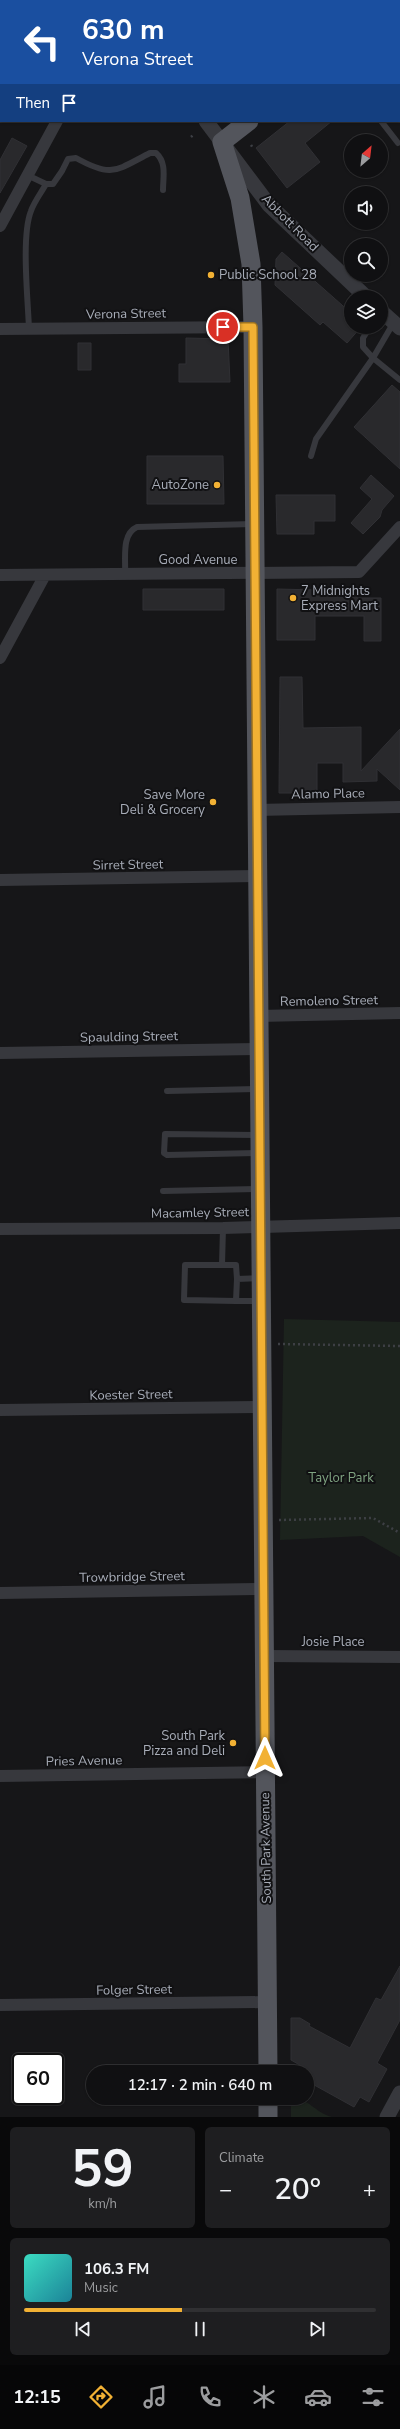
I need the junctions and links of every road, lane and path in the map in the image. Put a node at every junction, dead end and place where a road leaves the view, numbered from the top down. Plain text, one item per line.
1 (56, 122) edge
2 (207, 122) edge
3 (248, 122) edge
4 (382, 122) edge
5 (194, 134) dead end
6 (191, 137) dead end
7 (222, 142) junction
8 (398, 143) dead end
9 (251, 145) dead end
10 (253, 148) dead end
11 (28, 175) junction
12 (46, 184) junction
13 (163, 190) dead end
14 (0, 226) edge
15 (359, 290) edge
16 (388, 317) edge
17 (397, 325) edge
18 (253, 327) junction
19 (0, 329) edge
20 (29, 329) junction
21 (366, 334) edge
22 (373, 358) junction
23 (400, 380) edge
24 (311, 456) dead end
25 (254, 524) junction
26 (400, 527) edge
27 (255, 573) junction
28 (125, 574) junction
29 (45, 575) junction
30 (0, 576) edge
31 (0, 658) edge
32 (400, 807) edge
33 (256, 810) junction
34 (257, 876) junction
35 (0, 880) edge
36 (400, 1013) edge
37 (258, 1016) junction
38 (259, 1049) junction
39 (0, 1053) edge
40 (259, 1090) junction
41 (167, 1091) dead end
42 (260, 1144) junction
43 (261, 1189) junction
44 (163, 1191) dead end
45 (400, 1223) edge
46 (261, 1227) junction
47 (223, 1228) junction
48 (0, 1229) edge
49 (222, 1265) junction
50 (260, 1278) junction
51 (237, 1279) junction
52 (236, 1301) junction
53 (260, 1301) junction
54 (262, 1344) junction
55 (400, 1346) edge
56 (262, 1407) junction
57 (0, 1410) edge
58 (263, 1520) junction
59 (400, 1532) edge
60 (264, 1589) junction
61 (0, 1593) edge
62 (399, 1655) edge
63 (266, 1656) junction
64 (265, 1772) junction
65 (0, 1776) edge
66 (267, 2002) junction
67 (0, 2005) edge
68 (268, 2065) edge
69 (400, 2093) edge
70 (268, 2105) edge
71 (268, 2117) edge
72 (387, 2117) edge

1 - 11 street
2 - 7 street, South Park Avenue
3 - 7 main road
4 - 8 lane
5 - 6 path
7 - 15 street, Abbott Road
7 - 18 main road, South Park Avenue
9 - 10 path
11 - 12 lane
11 - 14 street
12 - 13 lane
12 - 20 lane
16 - 17 street
17 - 22 lane
18 - 20 street, Verona Street
18 - 25 main road, South Park Avenue
19 - 20 street, Verona Street
21 - 22 lane
22 - 23 lane
22 - 24 lane
25 - 27 main road, South Park Avenue
25 - 28 lane
26 - 27 street, Good Avenue
27 - 28 street, Good Avenue
27 - 33 main road, South Park Avenue
28 - 29 street, Good Avenue
29 - 30 street, Good Avenue
29 - 31 street
32 - 33 street, Alamo Place
33 - 34 main road, South Park Avenue
34 - 35 street, Sirret Street
34 - 37 main road, South Park Avenue
36 - 37 street, Remoleno Street
37 - 38 main road, South Park Avenue
38 - 39 street, Spaulding Street
38 - 40 main road, South Park Avenue
40 - 41 lane
40 - 42 main road, South Park Avenue
42 - 42 lane
42 - 43 main road, South Park Avenue
43 - 44 lane
43 - 46 main road, South Park Avenue
45 - 46 street, Macamley Street
46 - 47 street, Macamley Street
46 - 50 main road, South Park Avenue
47 - 48 street, Macamley Street
47 - 49 lane
49 - 51 lane
49 - 52 lane
50 - 51 lane
50 - 53 main road, South Park Avenue
51 - 52 lane
52 - 53 lane
53 - 54 main road, South Park Avenue
54 - 55 path
54 - 56 main road, South Park Avenue
56 - 57 street, Koester Street
56 - 58 main road, South Park Avenue
58 - 59 path
58 - 60 main road, South Park Avenue
60 - 61 street, Trowbridge Street
60 - 63 main road, South Park Avenue
62 - 63 street, Josie Place
63 - 64 main road, South Park Avenue
64 - 65 street, Pries Avenue
64 - 66 main road, South Park Avenue
66 - 67 street, Folger Street
66 - 68 main road, South Park Avenue
69 - 72 street
70 - 71 main road

